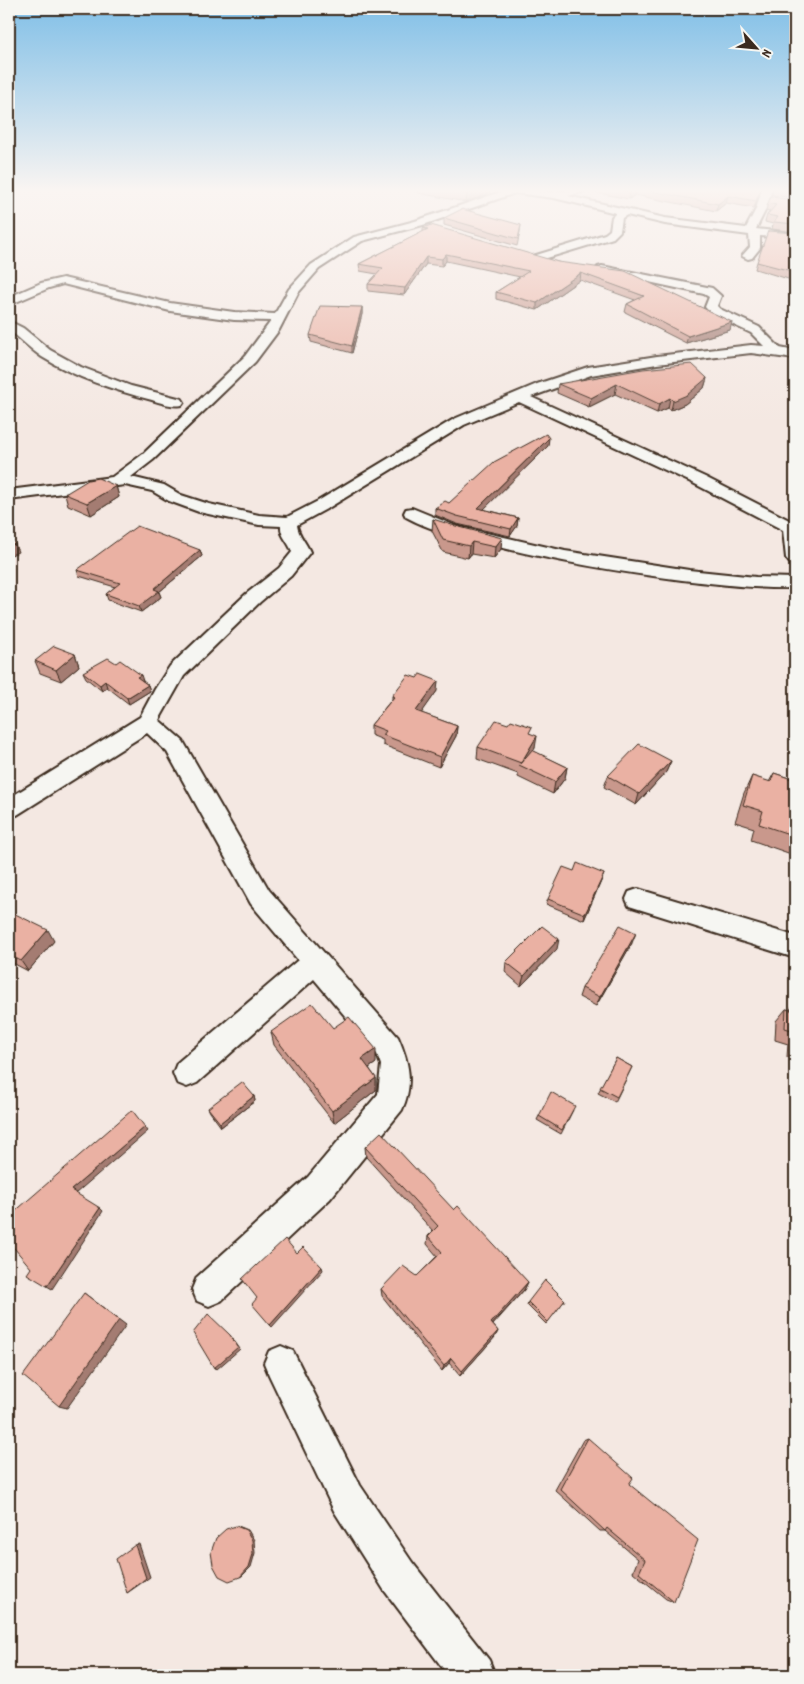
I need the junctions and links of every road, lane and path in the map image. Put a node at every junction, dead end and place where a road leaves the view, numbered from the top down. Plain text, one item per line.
1 (314, 268) edge
2 (586, 268) edge
3 (9, 301) edge
4 (279, 318) junction
5 (9, 325) edge
6 (776, 350) junction
7 (795, 354) edge
8 (520, 397) junction
9 (177, 402) dead end
10 (118, 479) junction
11 (9, 495) edge
12 (412, 513) dead end
13 (289, 522) junction
14 (795, 558) edge
15 (795, 584) edge
16 (148, 722) junction
17 (9, 809) edge
18 (638, 899) dead end
19 (795, 947) edge
20 (315, 961) junction
21 (187, 1073) dead end
22 (209, 1289) dead end
23 (281, 1364) dead end
24 (474, 1675) edge

1 - 4 street
2 - 6 street
3 - 4 street
4 - 10 street
5 - 9 street
6 - 7 street
6 - 8 street
8 - 13 street
8 - 14 street
10 - 11 street
10 - 13 street
12 - 15 street
13 - 16 street
16 - 17 street
16 - 20 street
18 - 19 street
20 - 21 street
20 - 22 street
23 - 24 street

